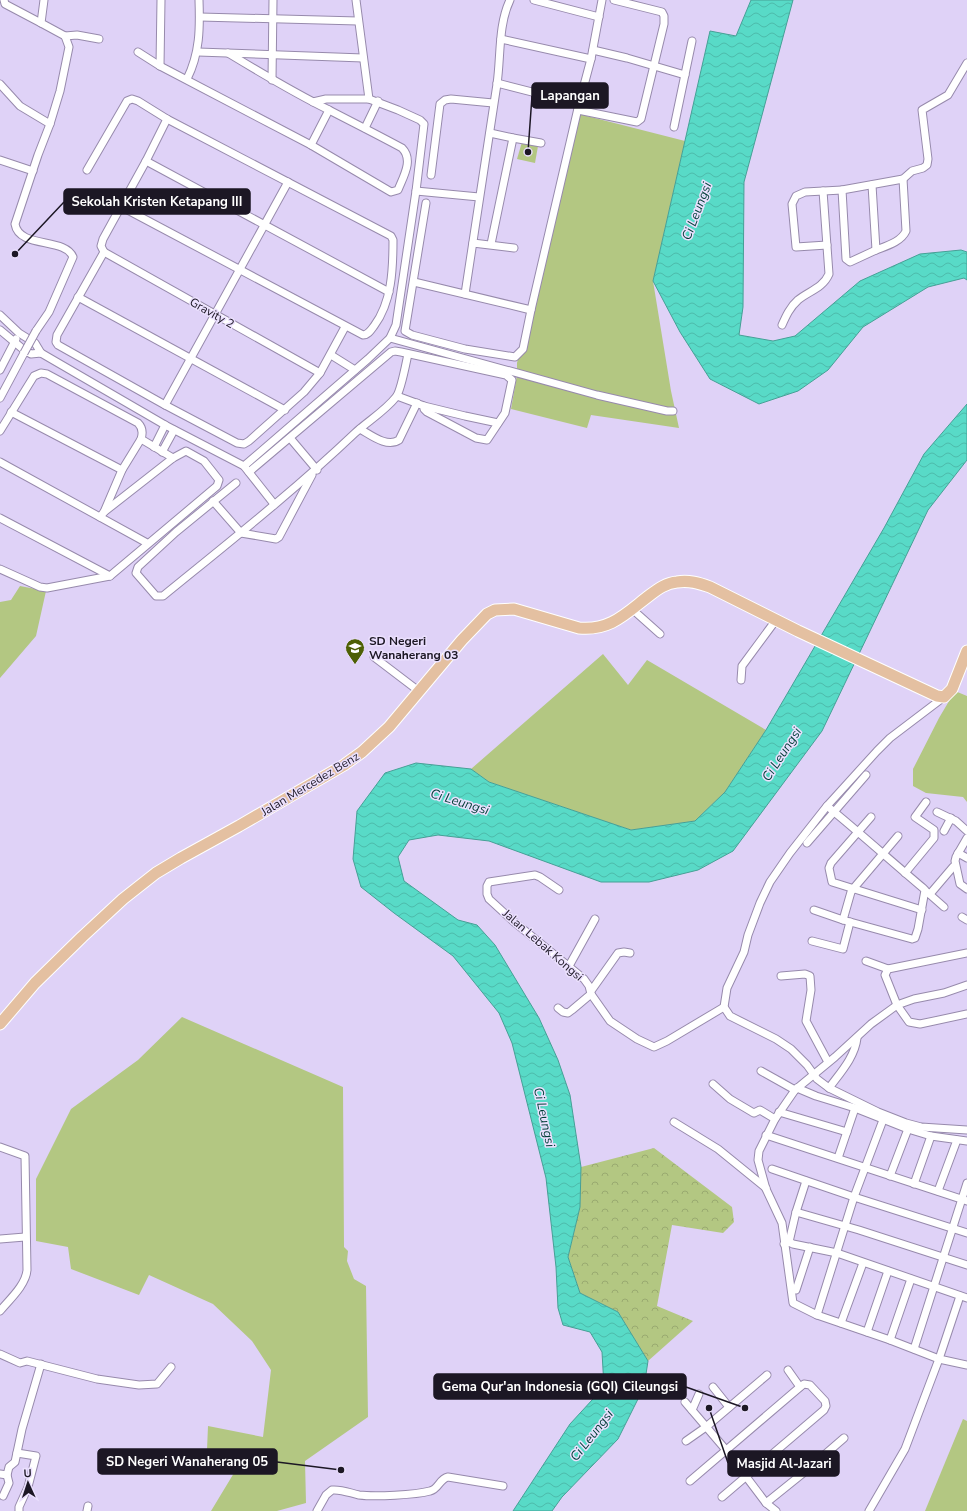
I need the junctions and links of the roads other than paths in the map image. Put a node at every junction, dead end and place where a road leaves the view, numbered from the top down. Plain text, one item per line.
1 (4, 0) edge
2 (44, 0) edge
3 (161, 0) edge
4 (199, 0) edge
5 (273, 0) edge
6 (356, 0) edge
7 (510, 0) edge
8 (534, 0) edge
9 (602, 0) edge
10 (614, 0) edge
11 (200, 17) junction
12 (599, 17) junction
13 (273, 18) junction
14 (358, 21) junction
15 (41, 23) junction
16 (65, 36) junction
17 (99, 39) dead end
18 (501, 39) junction
19 (692, 41) dead end
20 (593, 50) junction
21 (138, 52) dead end
22 (198, 52) junction
23 (228, 53) junction
24 (272, 54) junction
25 (363, 58) junction
26 (591, 59) junction
27 (967, 63) edge
28 (654, 65) junction
29 (160, 66) junction
30 (685, 75) junction
31 (187, 79) junction
32 (272, 80) junction
33 (497, 83) junction
34 (0, 84) edge
35 (368, 99) junction
36 (378, 101) junction
37 (313, 102) junction
38 (493, 103) junction
39 (578, 107) junction
40 (329, 110) junction
41 (167, 119) junction
42 (50, 124) junction
43 (674, 127) dead end
44 (365, 128) junction
45 (490, 133) junction
46 (513, 138) junction
47 (542, 142) dead end
48 (311, 145) junction
49 (0, 160) edge
50 (146, 161) junction
51 (86, 170) dead end
52 (33, 171) junction
53 (431, 175) dead end
54 (903, 179) junction
55 (288, 182) junction
56 (872, 185) junction
57 (842, 190) junction
58 (416, 191) junction
59 (823, 191) junction
60 (479, 198) junction
61 (426, 203) dead end
62 (120, 206) junction
63 (264, 225) junction
64 (473, 243) junction
65 (491, 244) junction
66 (827, 245) junction
67 (514, 248) dead end
68 (876, 250) junction
69 (104, 252) junction
70 (240, 270) junction
71 (414, 282) junction
72 (389, 292) junction
73 (465, 294) junction
74 (78, 297) junction
75 (531, 310) junction
76 (215, 314) junction
77 (0, 315) edge
78 (782, 325) dead end
79 (346, 327) junction
80 (0, 330) edge
81 (19, 333) junction
82 (390, 338) junction
83 (14, 343) junction
84 (41, 353) junction
85 (408, 354) junction
86 (331, 355) junction
87 (190, 358) junction
88 (0, 370) edge
89 (355, 370) junction
90 (320, 373) junction
91 (398, 396) junction
92 (0, 398) edge
93 (164, 405) junction
94 (420, 405) junction
95 (285, 410) junction
96 (673, 411) dead end
97 (11, 412) junction
98 (498, 423) junction
99 (165, 425) junction
100 (360, 429) junction
101 (174, 430) junction
102 (0, 431) edge
103 (290, 438) junction
104 (141, 439) junction
105 (154, 447) junction
106 (162, 452) junction
107 (173, 458) junction
108 (0, 462) edge
109 (244, 466) junction
110 (122, 470) junction
111 (315, 471) junction
112 (250, 472) junction
113 (236, 483) dead end
114 (213, 500) junction
115 (274, 504) junction
116 (102, 514) junction
117 (0, 518) edge
118 (242, 533) junction
119 (147, 543) junction
120 (0, 569) edge
121 (110, 576) junction
122 (632, 609) junction
123 (776, 620) junction
124 (660, 634) dead end
125 (967, 651) edge
126 (374, 657) dead end
127 (741, 680) dead end
128 (420, 692) junction
129 (944, 697) junction
130 (866, 775) dead end
131 (926, 802) dead end
132 (827, 806) junction
133 (834, 812) junction
134 (937, 812) dead end
135 (871, 817) dead end
136 (951, 818) junction
137 (944, 831) dead end
138 (967, 831) edge
139 (858, 833) junction
140 (898, 836) dead end
141 (967, 838) edge
142 (808, 843) dead end
143 (958, 853) junction
144 (883, 854) junction
145 (967, 858) edge
146 (953, 867) dead end
147 (905, 873) junction
148 (853, 889) junction
149 (967, 889) edge
150 (559, 890) dead end
151 (928, 892) junction
152 (944, 907) dead end
153 (814, 910) dead end
154 (922, 910) junction
155 (595, 919) dead end
156 (847, 921) junction
157 (812, 941) dead end
158 (630, 953) dead end
159 (967, 953) edge
160 (866, 961) dead end
161 (569, 966) junction
162 (888, 969) junction
163 (781, 976) dead end
164 (967, 985) edge
165 (591, 992) junction
166 (897, 1005) junction
167 (724, 1007) junction
168 (558, 1008) dead end
169 (967, 1014) edge
170 (0, 1024) edge
171 (856, 1038) junction
172 (828, 1062) junction
173 (761, 1071) dead end
174 (813, 1074) junction
175 (713, 1084) dead end
176 (829, 1088) junction
177 (796, 1089) junction
178 (855, 1108) junction
179 (779, 1112) junction
180 (775, 1119) junction
181 (883, 1120) junction
182 (674, 1122) dead end
183 (908, 1129) junction
184 (967, 1130) edge
185 (847, 1132) junction
186 (766, 1135) junction
187 (931, 1136) junction
188 (957, 1140) junction
189 (967, 1140) edge
190 (0, 1147) edge
191 (838, 1158) junction
192 (865, 1168) junction
193 (772, 1169) dead end
194 (890, 1176) junction
195 (806, 1181) junction
196 (914, 1184) junction
197 (967, 1184) edge
198 (766, 1188) junction
199 (938, 1191) junction
200 (854, 1197) junction
201 (964, 1200) edge
202 (796, 1212) junction
203 (846, 1226) junction
204 (953, 1228) junction
205 (967, 1233) edge
206 (25, 1236) junction
207 (0, 1239) edge
208 (787, 1243) junction
209 (810, 1247) junction
210 (837, 1253) junction
211 (943, 1257) junction
212 (863, 1263) junction
213 (967, 1265) edge
214 (888, 1271) junction
215 (912, 1279) junction
216 (934, 1286) junction
217 (796, 1290) dead end
218 (964, 1297) edge
219 (0, 1311) edge
220 (817, 1315) junction
221 (841, 1323) junction
222 (867, 1332) junction
223 (890, 1340) junction
224 (914, 1349) junction
225 (0, 1354) edge
226 (939, 1359) junction
227 (41, 1364) junction
228 (967, 1365) edge
229 (171, 1367) dead end
230 (788, 1370) dead end
231 (767, 1375) dead end
232 (713, 1387) dead end
233 (800, 1387) junction
234 (699, 1394) dead end
235 (685, 1402) dead end
236 (730, 1407) junction
237 (692, 1410) junction
238 (706, 1427) junction
239 (844, 1438) dead end
240 (686, 1441) dead end
241 (726, 1450) junction
242 (17, 1453) junction
243 (4, 1475) edge
244 (746, 1476) junction
245 (690, 1481) dead end
246 (503, 1486) dead end
247 (3, 1496) dead end
248 (722, 1497) dead end
249 (766, 1503) junction
250 (19, 1511) edge
251 (317, 1511) edge
252 (776, 1511) edge
253 (869, 1511) edge

1 - 15 street
2 - 15 street
3 - 29 street
4 - 11 street
5 - 13 street
6 - 14 street
7 - 18 street
8 - 12 street
9 - 12 street
10 - 28 street
11 - 13 street
11 - 22 street
12 - 20 street
13 - 14 street
13 - 24 street
14 - 25 street
15 - 16 street
16 - 17 street
16 - 42 street
18 - 26 street
18 - 33 street
19 - 30 street
20 - 26 street
20 - 28 street
21 - 29 street
22 - 23 street
22 - 31 street
23 - 24 street
23 - 32 street
24 - 25 street
24 - 32 street
25 - 35 street
26 - 39 street
27 - 54 street
28 - 30 street
28 - 39 street
29 - 31 street
30 - 43 street
31 - 48 street
32 - 37 street
33 - 38 street
33 - 39 street
34 - 42 street
35 - 36 street
35 - 37 street
36 - 44 street
36 - 58 street
37 - 40 street
38 - 45 street
38 - 53 street
39 - 75 street
40 - 44 street
40 - 48 street
41 - 50 street
41 - 51 street
41 - 55 street
42 - 52 street
44 - 48 street
45 - 46 street
45 - 60 street
46 - 47 street
46 - 65 street
49 - 52 street
50 - 62 street
50 - 63 street
52 - 92 street, bridge
54 - 56 street
54 - 68 street
55 - 63 street
55 - 72 street
56 - 57 street
56 - 68 street
57 - 59 street
57 - 68 street
58 - 60 street
58 - 82 street
59 - 66 street
59 - 66 street
60 - 64 street
61 - 71 street
62 - 69 street
62 - 70 street
63 - 70 street
63 - 72 street
64 - 65 street
64 - 73 street
65 - 67 street
66 - 78 street
69 - 74 street
69 - 76 street, Gravity 2
70 - 76 street
70 - 79 street
71 - 73 street
71 - 75 street
72 - 79 street
73 - 75 street
74 - 87 street
74 - 93 street
76 - 87 street
76 - 90 street, Gravity 2
77 - 81 street
79 - 86 street
80 - 83 street
81 - 83 street
81 - 84 street
82 - 89 street
82 - 96 street
83 - 84 street
83 - 88 street
84 - 99 street
85 - 91 street
85 - 98 street
85 - 103 street
86 - 89 street
86 - 90 street
87 - 93 street
87 - 95 street
89 - 109 street
90 - 95 street
91 - 94 street
91 - 100 street
93 - 95 street
94 - 98 street
94 - 98 street
94 - 100 street
97 - 102 street
97 - 104 street
97 - 110 street
99 - 101 street
99 - 105 street
100 - 111 street
101 - 106 street
101 - 109 street
103 - 111 street
103 - 112 street
104 - 105 street
104 - 110 street
105 - 106 street
106 - 107 street
107 - 116 street
107 - 119 street
108 - 116 street
109 - 112 street
110 - 116 street
111 - 115 street
111 - 118 street
112 - 115 street
113 - 114 street
114 - 118 street
114 - 118 street
115 - 118 street
116 - 119 street
117 - 121 street
119 - 121 street
120 - 121 street
122 - 123 main road, Jalan Mercedez Benz
122 - 124 street
122 - 128 main road, Jalan Mercedez Benz
123 - 127 street
123 - 129 main road, Jalan Mercedez Benz
125 - 129 main road
126 - 128 street
128 - 170 main road, Jalan Mercedez Benz
129 - 132 street
130 - 133 street
131 - 147 street
132 - 133 street
132 - 167 street
133 - 139 street
133 - 142 street
134 - 136 street
135 - 139 street
136 - 137 street
136 - 138 street
139 - 144 street
139 - 148 street
140 - 144 street
141 - 143 street
143 - 145 street
143 - 149 street
144 - 147 street
144 - 148 street
146 - 151 street
147 - 151 street
148 - 154 street
148 - 156 street
150 - 161 street, Jalan Lebak Kongsi
151 - 152 street
151 - 154 street
153 - 156 street
154 - 156 street
155 - 161 street
156 - 157 street
158 - 165 street
159 - 162 street
160 - 162 street
161 - 165 street, Jalan Lebak Kongsi
162 - 166 street
163 - 172 street
164 - 166 street
165 - 167 street, Jalan Lebak Kongsi
165 - 168 street
166 - 169 street
166 - 171 street
167 - 174 street
171 - 172 street
171 - 176 street
172 - 174 street
173 - 177 street
174 - 176 street
174 - 177 street
175 - 180 street
176 - 184 street
177 - 178 street
177 - 179 street
178 - 181 street
178 - 185 street
179 - 180 street
179 - 185 street
180 - 186 street
181 - 183 street
181 - 192 street
182 - 198 street
183 - 187 street
183 - 194 street
185 - 191 street
186 - 191 street
186 - 198 street
187 - 188 street
187 - 196 street
188 - 189 street
188 - 199 street
190 - 206 street
191 - 192 street
192 - 194 street
192 - 200 street
193 - 195 street
194 - 196 street
195 - 200 street
195 - 202 street
196 - 199 street
197 - 201 street
198 - 208 street
199 - 201 street
200 - 203 street
200 - 204 street
201 - 204 street
202 - 203 street
202 - 208 street
203 - 210 street
203 - 211 street
204 - 205 street
204 - 211 street
206 - 207 street
206 - 219 street
208 - 209 street
208 - 220 street
209 - 210 street
209 - 217 street
210 - 212 street
210 - 220 street
211 - 213 street
211 - 216 street
212 - 214 street
212 - 221 street
214 - 215 street
214 - 222 street
215 - 216 street
215 - 223 street
216 - 218 street
216 - 224 street
218 - 226 street
220 - 221 street
221 - 222 street
222 - 223 street
223 - 224 street
224 - 226 street
225 - 227 street
226 - 228 street
226 - 253 street
227 - 229 street
227 - 242 street
230 - 233 street
231 - 236 street
232 - 236 street
233 - 241 street
233 - 244 street
234 - 237 street
235 - 237 street
236 - 238 street
237 - 238 street
238 - 240 street
238 - 241 street
239 - 249 street
241 - 244 street
241 - 245 street
242 - 243 street
242 - 250 street
243 - 247 street
244 - 248 street
244 - 249 street
246 - 251 street
249 - 252 street

